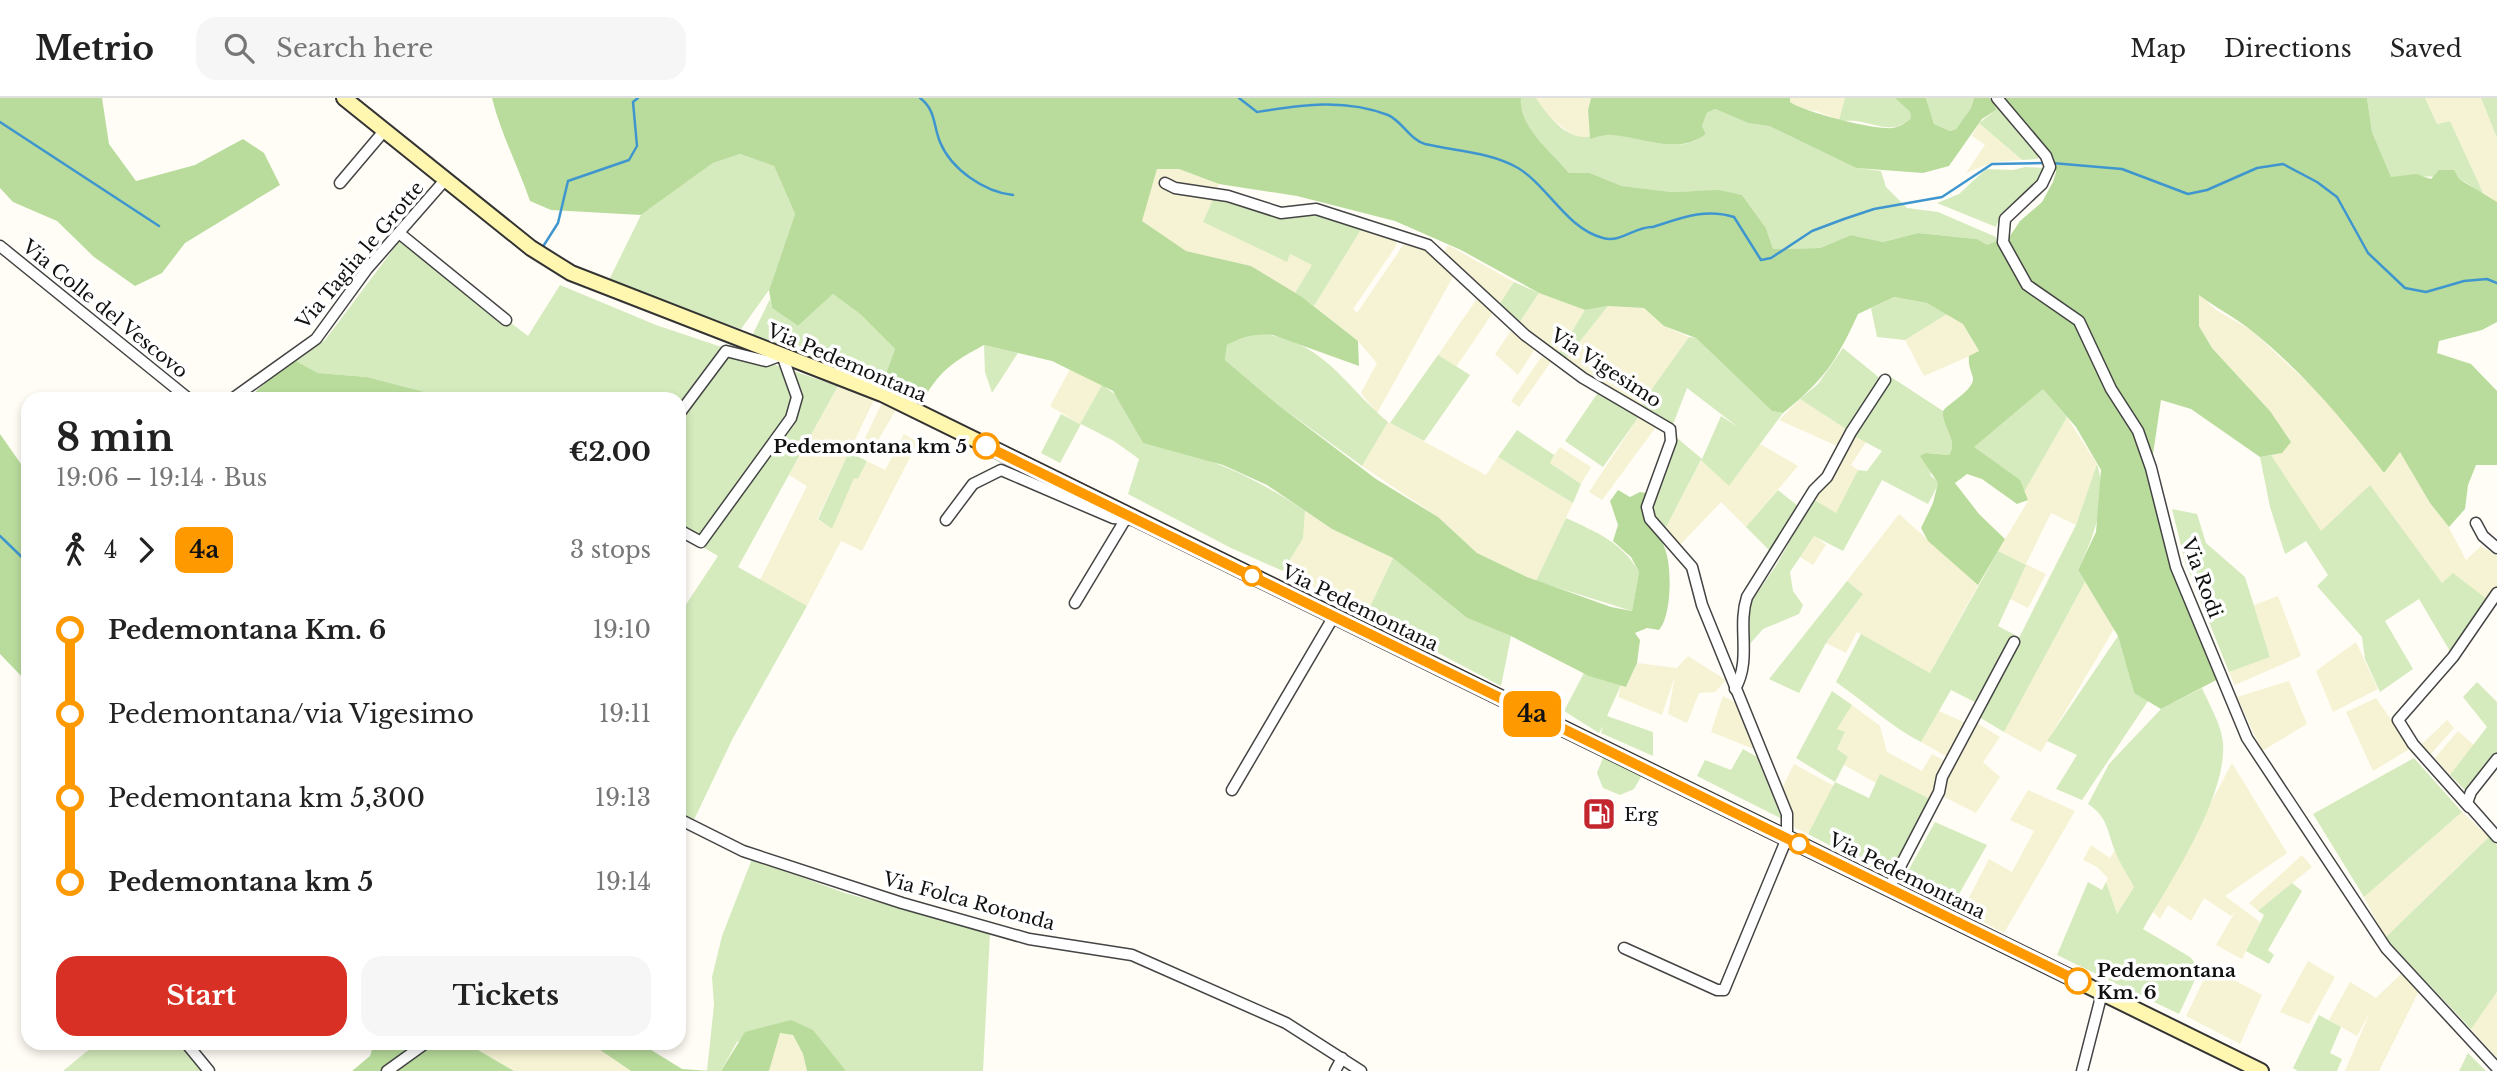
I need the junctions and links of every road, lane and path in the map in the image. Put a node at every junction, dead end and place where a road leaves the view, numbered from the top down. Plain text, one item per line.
1 (344, 98) edge
2 (1997, 98) edge
3 (384, 131) junction
4 (445, 180) junction
5 (340, 183) dead end
6 (1165, 183) dead end
7 (399, 233) junction
8 (0, 246) edge
9 (506, 320) dead end
10 (782, 355) junction
11 (1885, 380) dead end
12 (180, 392) edge
13 (242, 392) edge
14 (686, 404) edge
15 (946, 520) dead end
16 (1131, 520) junction
17 (2476, 523) dead end
18 (686, 534) edge
19 (2497, 548) edge
20 (2497, 593) edge
21 (1074, 603) dead end
22 (1334, 616) junction
23 (2014, 642) dead end
24 (1735, 689) junction
25 (2497, 759) edge
26 (1232, 790) dead end
27 (2469, 807) junction
28 (686, 822) edge
29 (2497, 837) edge
30 (1787, 838) junction
31 (1889, 888) junction
32 (1625, 948) dead end
33 (2102, 993) junction
34 (192, 1050) edge
35 (416, 1050) edge
36 (1342, 1058) junction
37 (2497, 1068) edge
38 (209, 1071) edge
39 (387, 1071) edge
40 (1335, 1071) edge
41 (1361, 1071) edge
42 (2082, 1071) edge
43 (2262, 1071) edge

1 - 3 street, Via Pedemontana
2 - 37 street, Via Rodi
3 - 4 street, Via Pedemontana
3 - 5 street
4 - 7 street, Via Taglia le Grotte
4 - 10 street, Via Pedemontana
6 - 24 street, Via Vigesimo
7 - 9 street
7 - 13 street, Via Taglia le Grotte
8 - 12 street, Via Colle del Vescovo
10 - 14 street
10 - 16 street, Via Pedemontana
10 - 18 street
11 - 24 street
15 - 16 street
16 - 21 street
16 - 22 street, Via Pedemontana
17 - 19 street
20 - 27 street
22 - 26 street
22 - 30 street, Via Pedemontana
23 - 31 street
24 - 30 street, Via Vigesimo
25 - 27 street
27 - 29 street
28 - 36 street, Via Folca Rotonda
30 - 31 street, Via Pedemontana
30 - 32 street
31 - 33 street, Via Pedemontana
33 - 42 street
33 - 43 street, Via Pedemontana
34 - 38 street
35 - 39 street
36 - 40 street
36 - 41 street, Via Folca Rotonda

